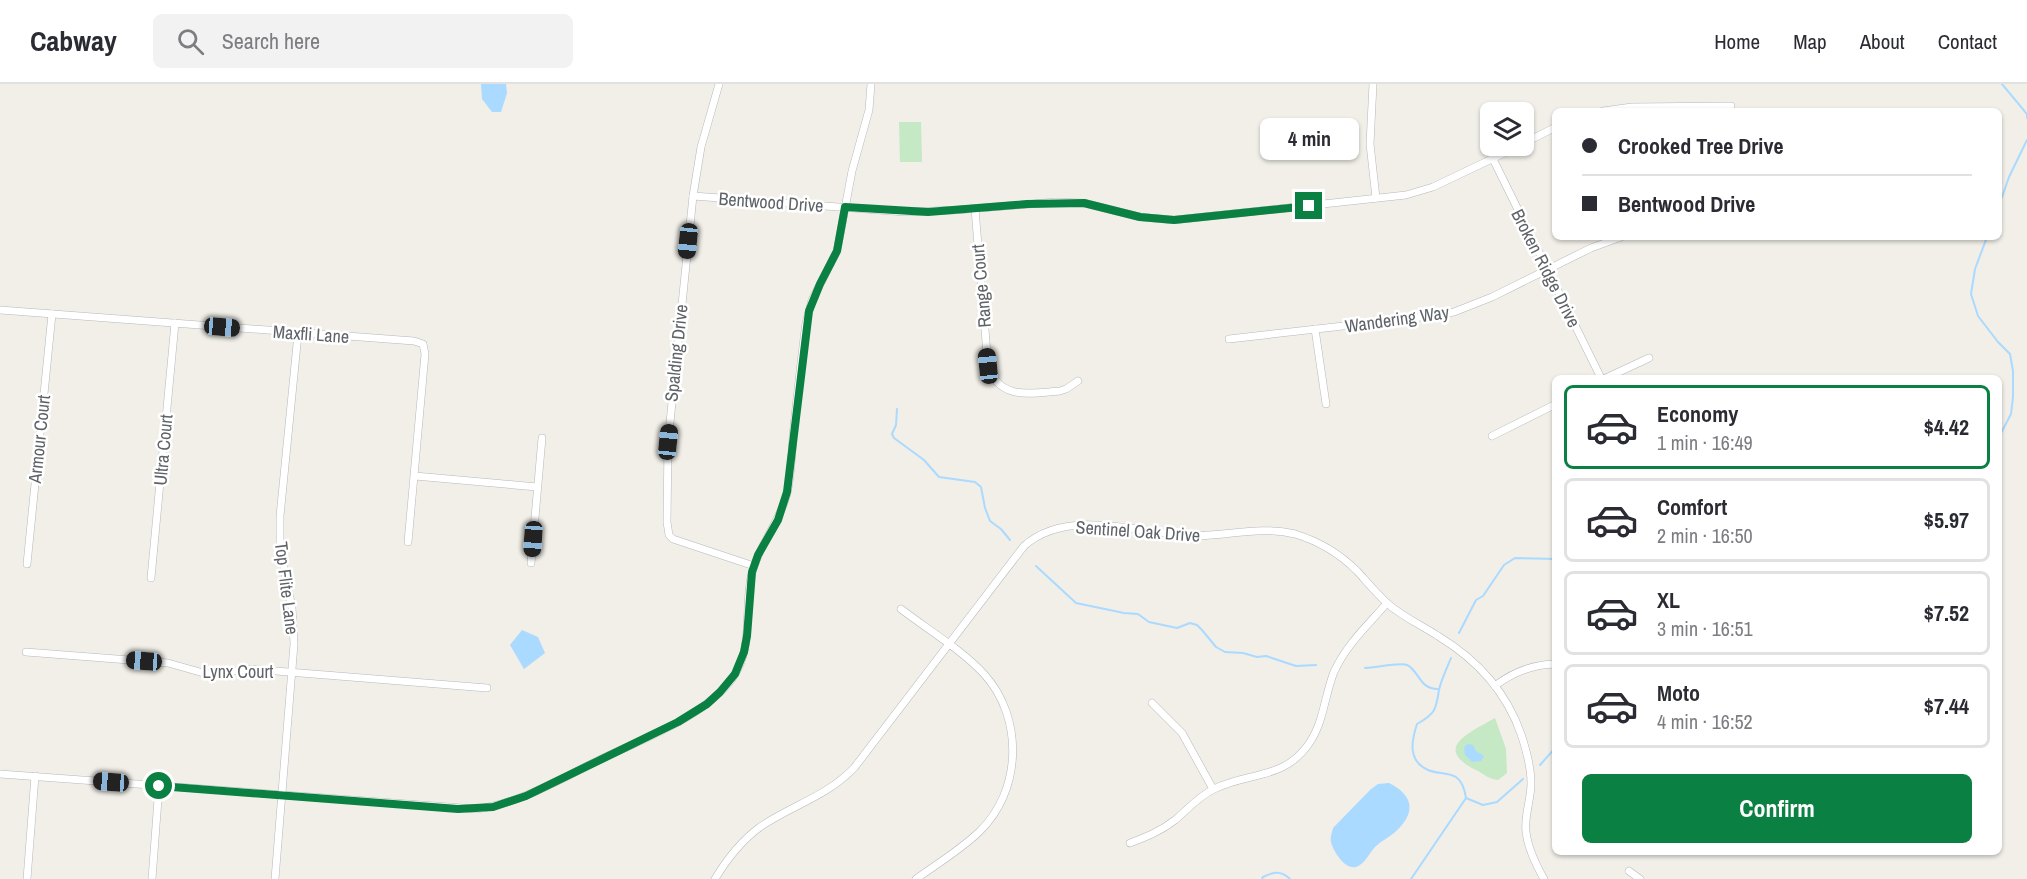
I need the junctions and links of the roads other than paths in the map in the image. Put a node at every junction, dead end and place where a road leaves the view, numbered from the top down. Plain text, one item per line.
1 (719, 84) edge
2 (871, 84) edge
3 (1373, 84) edge
4 (1731, 106) dead end
5 (1625, 108) edge
6 (1552, 129) edge
7 (1534, 138) edge
8 (1498, 156) edge
9 (1492, 159) junction
10 (693, 196) junction
11 (1376, 198) junction
12 (845, 207) junction
13 (975, 209) junction
14 (1613, 240) edge
15 (1547, 269) junction
16 (0, 310) edge
17 (52, 314) junction
18 (175, 322) junction
19 (1315, 329) junction
20 (298, 334) junction
21 (1229, 339) dead end
22 (1649, 358) dead end
23 (1600, 375) edge
24 (1612, 375) edge
25 (1078, 381) dead end
26 (1326, 404) dead end
27 (1552, 406) edge
28 (1492, 436) dead end
29 (542, 438) dead end
30 (415, 476) junction
31 (537, 487) junction
32 (408, 542) dead end
33 (531, 563) dead end
34 (27, 564) dead end
35 (754, 566) junction
36 (151, 578) dead end
37 (1387, 603) junction
38 (901, 609) dead end
39 (948, 645) junction
40 (26, 652) dead end
41 (1552, 665) edge
42 (292, 672) junction
43 (1496, 685) junction
44 (487, 688) dead end
45 (1152, 703) dead end
46 (0, 774) edge
47 (35, 776) junction
48 (159, 786) junction
49 (1213, 789) junction
50 (282, 796) junction
51 (1130, 843) dead end
52 (1629, 871) dead end
53 (27, 879) edge
54 (152, 879) edge
55 (275, 879) edge
56 (715, 879) edge
57 (916, 879) edge
58 (1544, 879) edge
59 (1640, 879) edge

1 - 10 street, Spalding Drive
2 - 12 street
3 - 11 street
4 - 5 street
6 - 7 street
8 - 9 street, Bentwood Drive
9 - 11 street, Bentwood Drive
9 - 15 street, Broken Ridge Drive
10 - 12 street, Bentwood Drive
10 - 35 street, Spalding Drive
11 - 13 street, Bentwood Drive
12 - 13 street, Bentwood Drive
12 - 35 street
13 - 25 street, Range Court
14 - 15 street, Wandering Way
15 - 19 street, Wandering Way
15 - 23 street, Broken Ridge Drive
16 - 17 street, Maxfli Lane
17 - 18 street, Maxfli Lane
17 - 34 street, Armour Court
18 - 20 street, Maxfli Lane
18 - 36 street, Ultra Court
19 - 21 street, Wandering Way
19 - 26 street
20 - 30 street, Maxfli Lane
20 - 42 street, Top Flite Lane
22 - 24 street
27 - 28 street
29 - 31 street
30 - 31 street
30 - 32 street, Maxfli Lane
31 - 33 street
35 - 50 street
37 - 39 street, Sentinel Oak Drive
37 - 43 street, Sentinel Oak Drive
37 - 49 street
38 - 39 street
39 - 56 street, Sentinel Oak Drive
39 - 57 street
40 - 42 street, Lynx Court
41 - 43 street
42 - 44 street, Lynx Court
42 - 50 street, Top Flite Lane
43 - 58 street, Sentinel Oak Drive
45 - 49 street
46 - 47 street
47 - 48 street
47 - 53 street
48 - 50 street
48 - 54 street
49 - 51 street
50 - 55 street, Top Flite Lane
52 - 59 street

